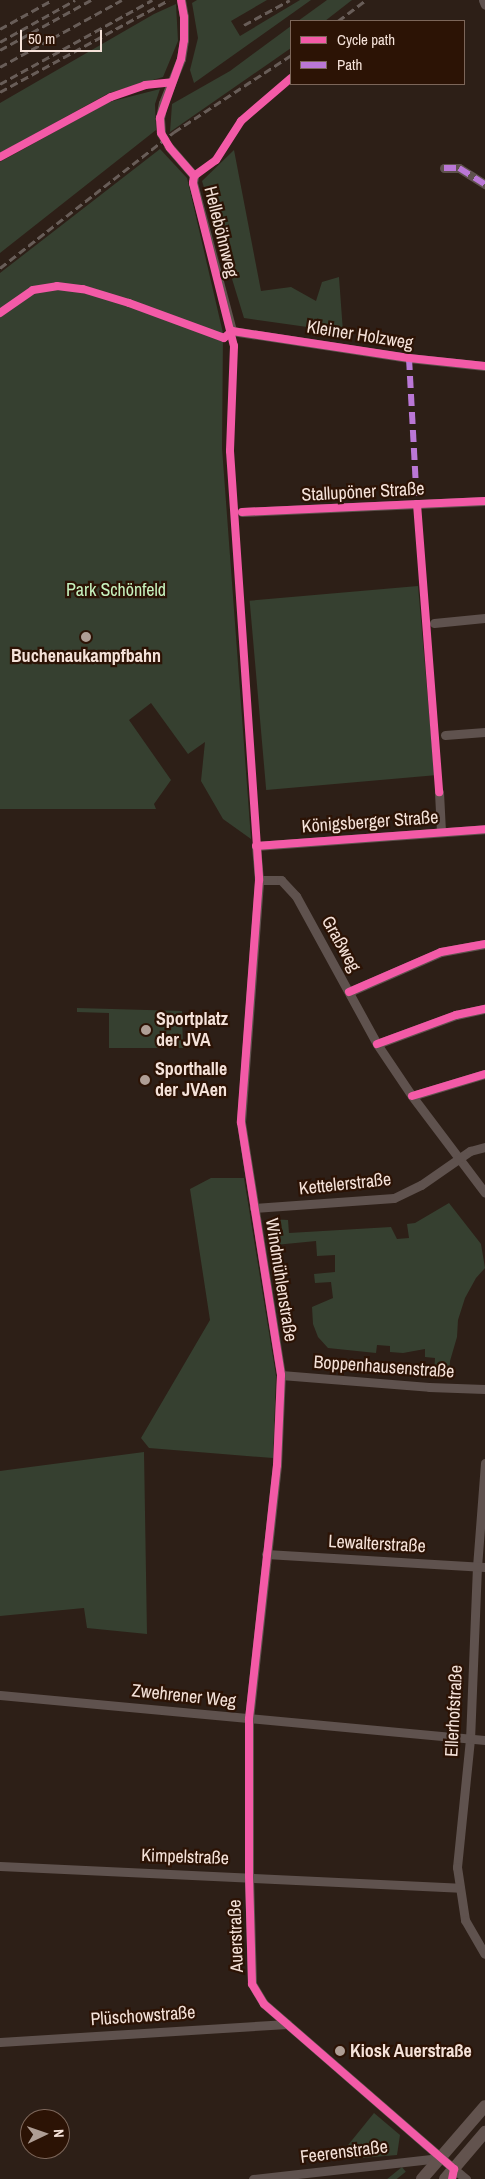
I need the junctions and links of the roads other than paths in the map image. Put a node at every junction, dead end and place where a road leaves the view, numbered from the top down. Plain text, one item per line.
1 (181, 0) edge
2 (483, 0) edge
3 (485, 4) edge
4 (162, 132) tunnel mouth
5 (170, 148) tunnel mouth
6 (444, 168) dead end
7 (485, 184) edge
8 (232, 331) joint
9 (485, 366) edge
10 (485, 501) edge
11 (242, 512) dead end
12 (485, 618) edge
13 (434, 623) dead end
14 (485, 732) edge
15 (445, 735) dead end
16 (439, 792) dead end
17 (485, 829) edge
18 (441, 832) junction
19 (256, 846) joint
20 (259, 880) junction
21 (485, 944) edge
22 (349, 992) junction
23 (485, 1009) edge
24 (377, 1044) junction
25 (485, 1074) edge
26 (412, 1096) junction
27 (485, 1147) edge
28 (459, 1159) junction
29 (485, 1193) edge
30 (254, 1208) junction
31 (280, 1375) junction
32 (485, 1389) edge
33 (485, 1463) edge
34 (266, 1554) junction
35 (481, 1567) edge
36 (0, 1695) edge
37 (249, 1719) junction
38 (470, 1739) junction
39 (485, 1740) edge
40 (0, 1866) edge
41 (249, 1876) junction
42 (459, 1888) junction
43 (485, 1954) edge
44 (287, 2024) junction
45 (0, 2042) edge
46 (485, 2106) edge
47 (485, 2132) edge
48 (440, 2158) junction
49 (453, 2174) edge
50 (252, 2179) edge
51 (422, 2179) edge
52 (445, 2179) edge
53 (466, 2179) edge

1 - 4 street
2 - 3 street
5 - 8 street, Helleböhnweg
6 - 7 street
8 - 9 street, Kleiner Holzweg
10 - 11 street, Stallupöner Straße
12 - 13 street
14 - 15 street
16 - 18 street
17 - 18 street, Königsberger Straße
18 - 19 street, Königsberger Straße
19 - 20 street, Windmühlenstraße
20 - 22 street, Graßweg
20 - 30 street, Windmühlenstraße
21 - 22 street
22 - 24 street, Graßweg
23 - 24 street
24 - 26 street, Graßweg
25 - 26 street
26 - 28 street, Graßweg
27 - 28 street, Kettelerstraße
28 - 29 street, Graßweg
28 - 30 street, Kettelerstraße
30 - 31 street, Windmühlenstraße
31 - 32 street, Boppenhausenstraße
31 - 34 street, Windmühlenstraße
33 - 35 street, Ellerhofstraße
34 - 35 street, Lewalterstraße
34 - 37 street, Windmühlenstraße
35 - 38 street, Ellerhofstraße
36 - 37 street, Zwehrener Weg
37 - 38 street, Zwehrener Weg
37 - 41 street, Auerstraße
38 - 39 street, Zwehrener Weg
38 - 42 street, Ellerhofstraße
40 - 41 street, Kimpelstraße
41 - 42 street, Kimpelstraße
41 - 44 street, Auerstraße
42 - 43 street, Ellerhofstraße
44 - 45 street, Plüschowstraße
44 - 48 street, Auerstraße
46 - 48 main road
47 - 49 main road
48 - 49 street, Auerstraße
48 - 50 street, Feerenstraße
48 - 51 main road
49 - 52 main road
49 - 53 street, Auerstraße

